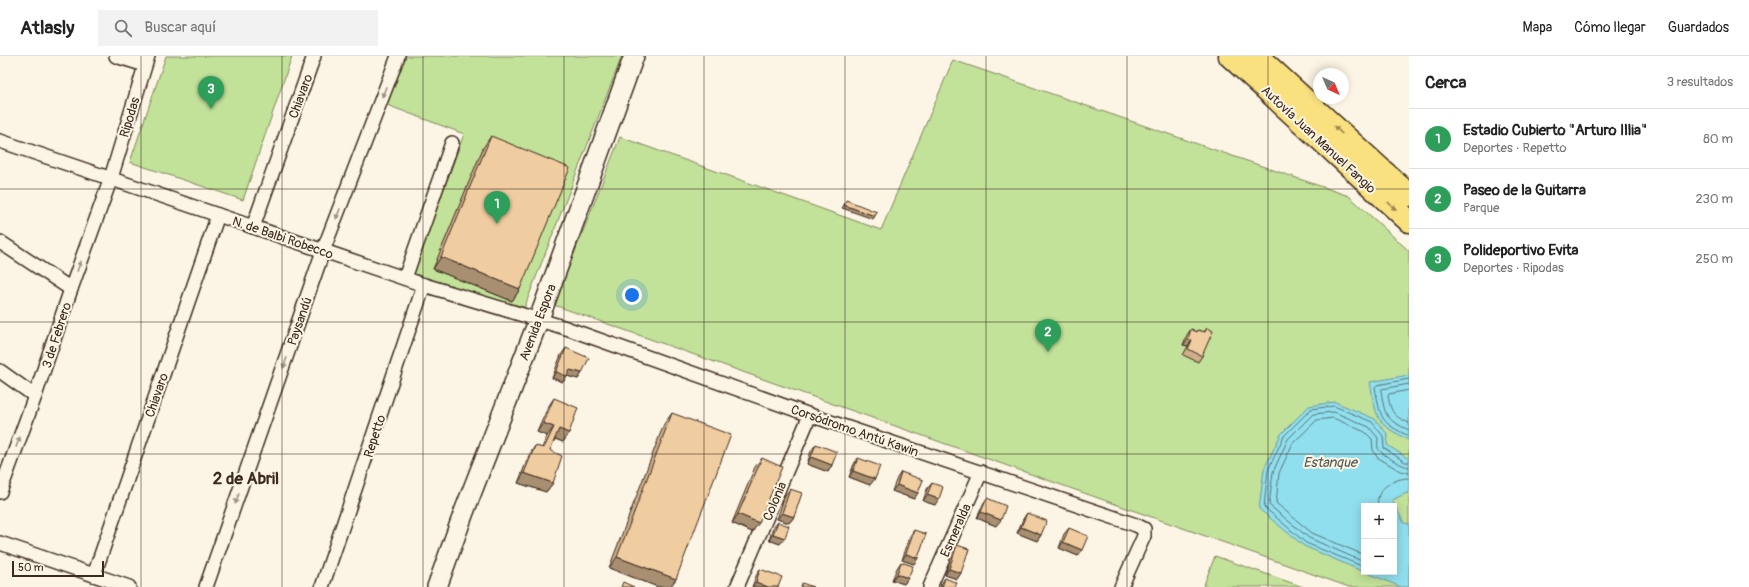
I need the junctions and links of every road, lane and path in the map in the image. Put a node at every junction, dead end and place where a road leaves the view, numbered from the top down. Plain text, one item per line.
1 (116, 56) edge
2 (314, 56) edge
3 (398, 56) edge
4 (634, 56) edge
5 (1230, 56) edge
6 (1258, 56) edge
7 (147, 61) edge
8 (0, 141) edge
9 (452, 143) dead end
10 (110, 178) junction
11 (1409, 195) edge
12 (218, 215) junction
13 (1409, 222) edge
14 (252, 227) junction
15 (0, 242) edge
16 (323, 251) junction
17 (405, 278) junction
18 (424, 284) junction
19 (71, 288) junction
20 (539, 320) junction
21 (566, 328) joint
22 (0, 371) edge
23 (35, 396) junction
24 (810, 415) junction
25 (980, 472) junction
26 (0, 492) edge
27 (0, 543) edge
28 (94, 575) junction
29 (129, 587) edge
30 (206, 587) edge
31 (322, 587) edge
32 (437, 587) edge
33 (738, 587) edge
34 (930, 587) edge
35 (1121, 587) edge

1 - 7 street
2 - 14 street, Chiavaro
3 -> 16 street, Paysandú
4 - 20 main road, Avenida Espora
5 -> 13 highway, Autovía Juan Manuel Fangio
11 -> 6 highway, Autovía Juan Manuel Fangio
7 - 10 street, Ripodas
8 - 10 street, N. de Balbi Robecco
9 - 17 street
10 - 12 street, N. de Balbi Robecco
19 -> 10 street, 3 de Febrero
12 - 14 street, N. de Balbi Robecco
12 - 28 street, Chiavaro
14 - 16 street, N. de Balbi Robecco
15 - 19 street
16 - 17 street, N. de Balbi Robecco
16 -> 30 street, Paysandú
17 - 18 street, N. de Balbi Robecco
18 - 20 street, N. de Balbi Robecco
18 - 31 street, Repetto
19 - 23 street, 3 de Febrero
20 - 21 street, N. de Balbi Robecco
20 - 32 main road, Avenida Espora
21 - 24 street, Corsódromo Antú Kawin
22 - 23 street
26 -> 23 street, 3 de Febrero
24 - 25 street, Corsódromo Antú Kawin
24 - 33 street, Colonia
25 - 34 street, Esmeralda
25 - 35 street, Corsódromo Antú Kawin
27 - 28 street
28 - 29 street

